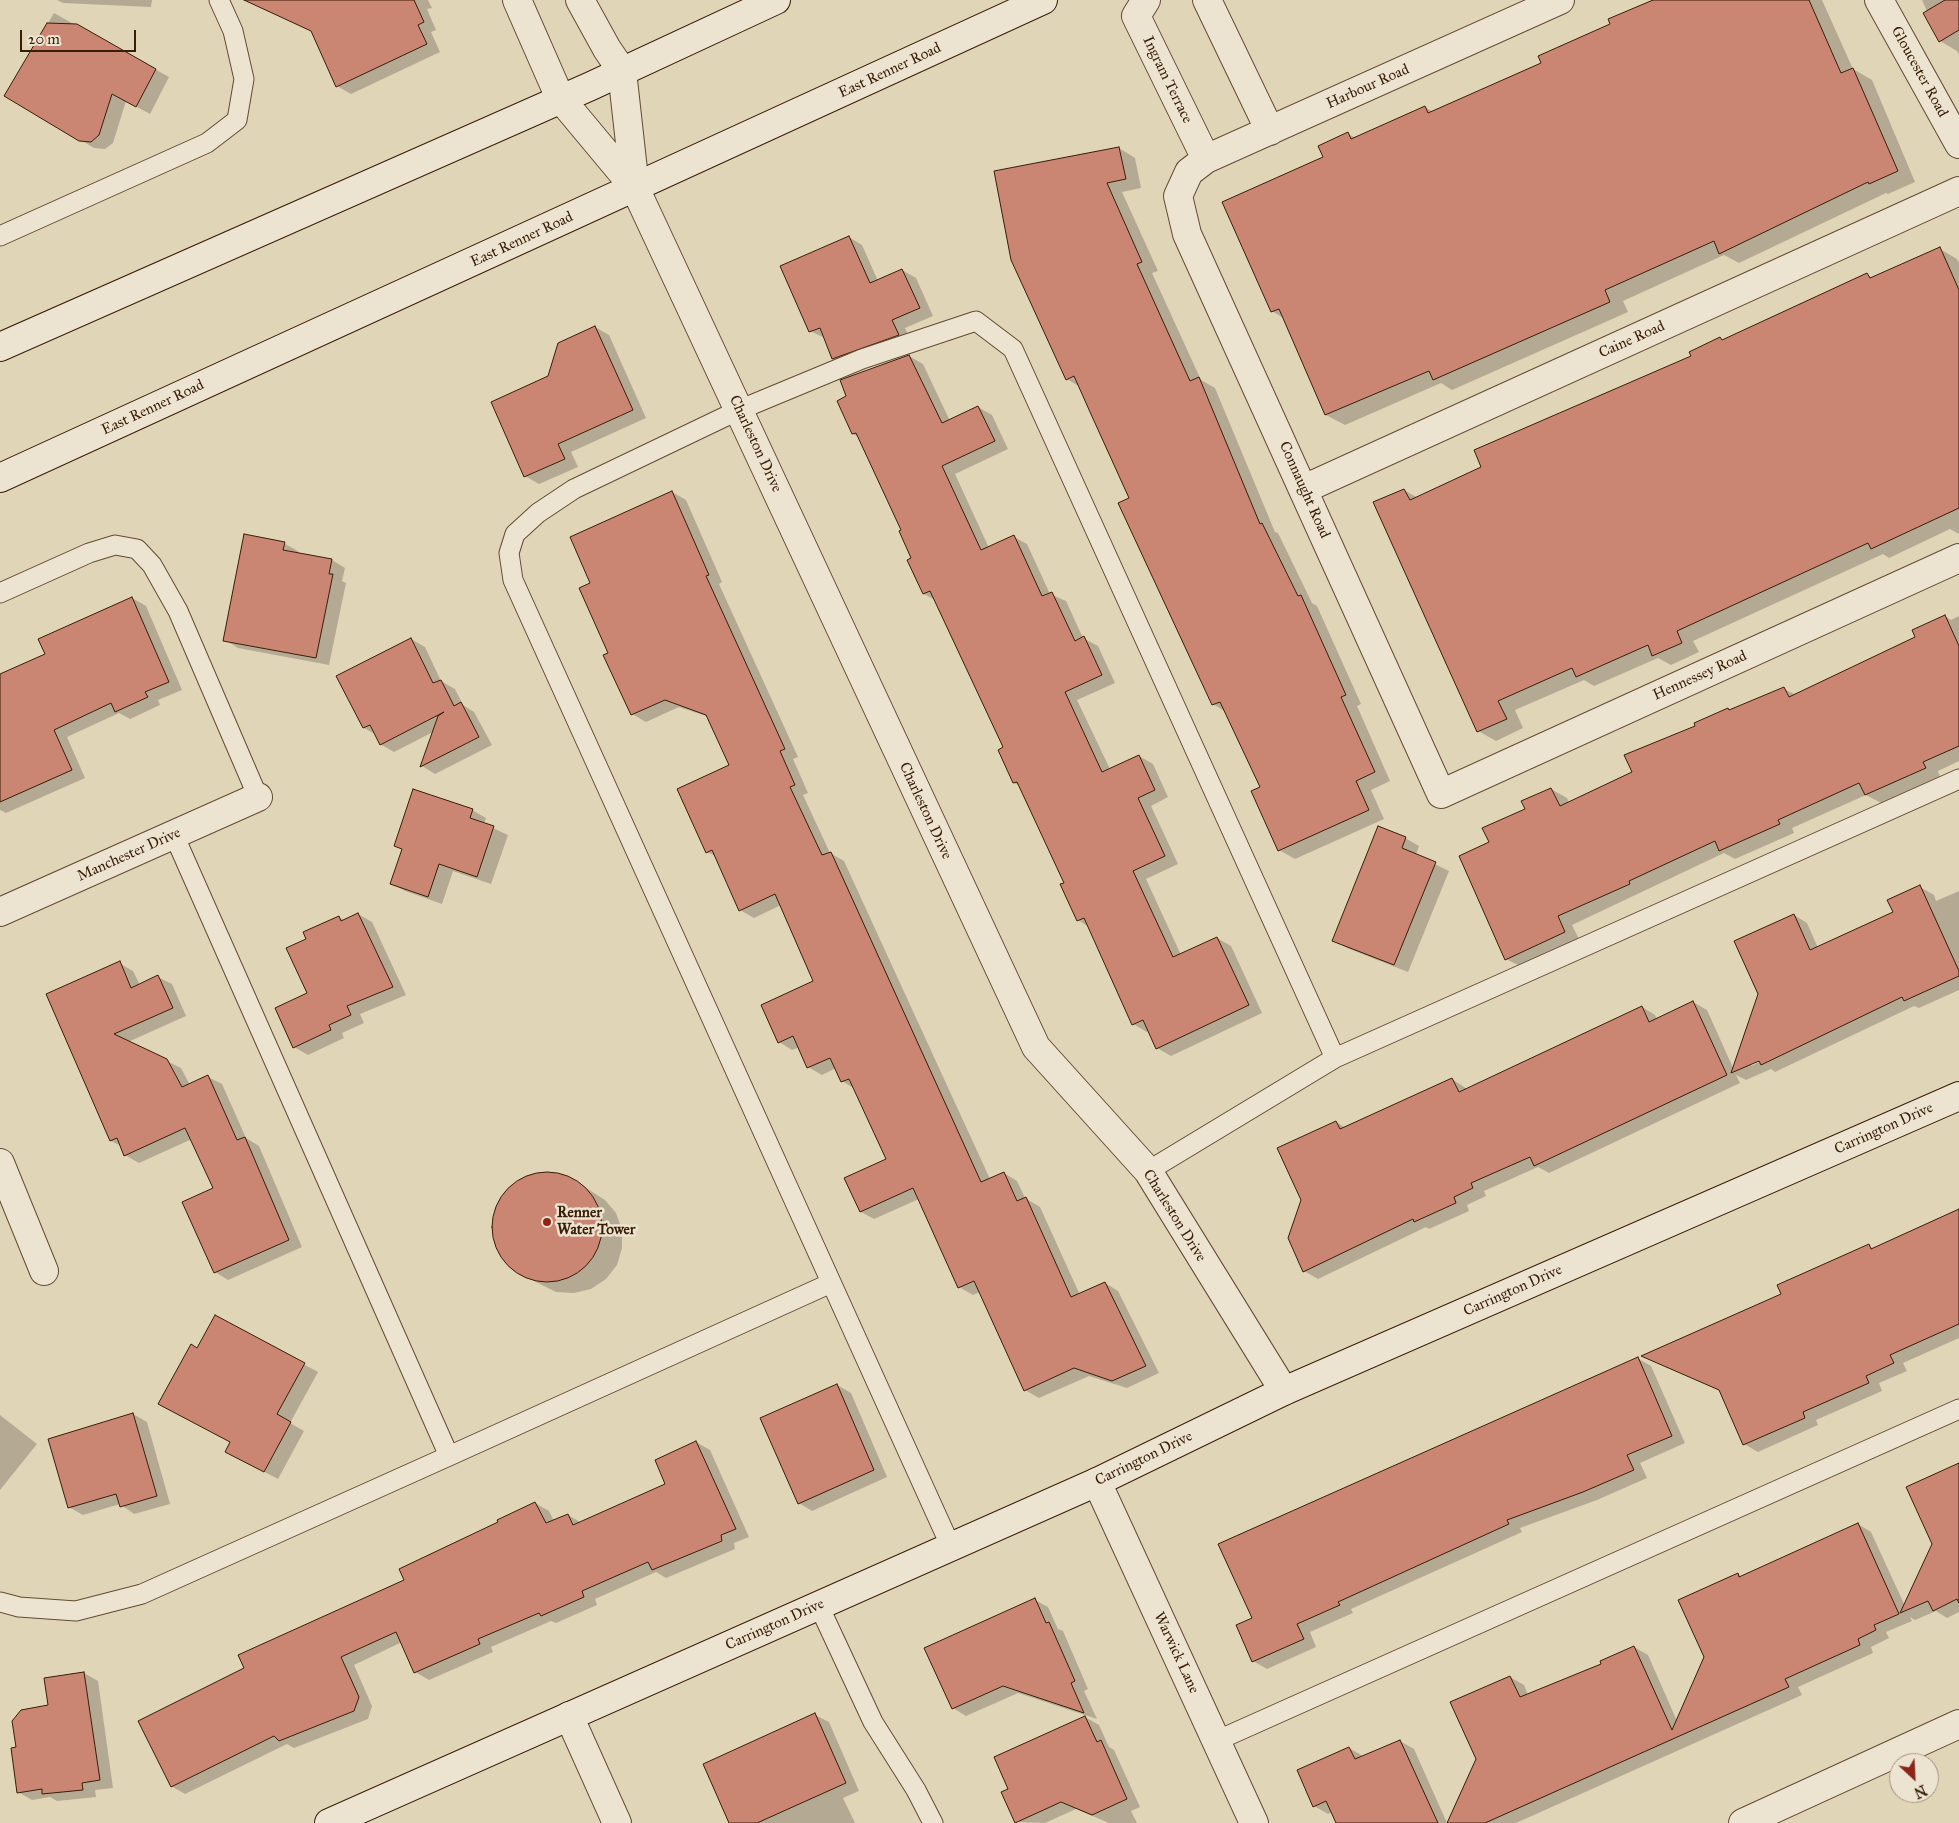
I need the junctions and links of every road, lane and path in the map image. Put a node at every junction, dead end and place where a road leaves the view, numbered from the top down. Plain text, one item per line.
1 (219, 0) edge
2 (517, 0) edge
3 (580, 0) edge
4 (776, 0) edge
5 (1043, 0) edge
6 (1146, 0) edge
7 (1206, 0) edge
8 (1560, 0) edge
9 (1879, 0) edge
10 (622, 71) junction
11 (560, 98) junction
12 (1270, 131) junction
13 (1959, 144) edge
14 (1206, 160) junction
15 (1182, 184) joint
16 (636, 188) junction
17 (1959, 191) edge
18 (0, 236) edge
19 (0, 347) edge
20 (739, 410) junction
21 (0, 478) edge
22 (1304, 489) junction
23 (1959, 558) edge
24 (0, 593) edge
25 (1959, 779) edge
26 (1441, 794) joint
27 (258, 797) joint
28 (174, 834) junction
29 (0, 912) edge
30 (1335, 1058) junction
31 (1959, 1096) edge
32 (0, 1163) edge
33 (1148, 1171) junction
34 (44, 1271) dead end
35 (831, 1283) junction
36 (1284, 1391) junction
37 (1959, 1408) edge
38 (449, 1456) junction
39 (1097, 1482) junction
40 (951, 1547) junction
41 (0, 1602) edge
42 (819, 1606) junction
43 (569, 1716) junction
44 (1959, 1724) edge
45 (1216, 1741) junction
46 (329, 1823) edge
47 (617, 1823) edge
48 (933, 1823) edge
49 (1254, 1823) edge
50 (1743, 1823) edge

1 - 18 lane
2 - 11 street, Charleston Drive
3 - 10 street, Charleston Drive
4 - 10 street
5 - 16 street, East Renner Road
6 - 14 street, Ingram Terrace
7 - 12 street
8 - 12 street, Harbour Road
9 - 13 street, Gloucester Road
10 - 11 street
10 - 16 street, Charleston Drive
11 - 16 street, Charleston Drive
11 - 19 street
12 - 14 street, Harbour Road
14 - 15 street, Harbour Road
15 - 22 street, Connaught Road
16 - 20 street, Charleston Drive
16 - 21 street, East Renner Road
17 - 22 street, Caine Road
20 - 30 lane
20 - 33 street, Charleston Drive
20 - 35 lane
22 - 26 street, Connaught Road
23 - 26 street, Hennessey Road
24 - 27 lane
25 - 30 lane
27 - 28 street, Manchester Drive
28 - 29 street, Manchester Drive
28 - 38 lane
30 - 33 lane
31 - 36 street, Carrington Drive
32 - 34 street
33 - 36 street, Charleston Drive
35 - 38 lane
35 - 40 lane
36 - 39 street, Carrington Drive
37 - 45 lane
38 - 41 lane
39 - 40 street, Carrington Drive
39 - 45 street, Warwick Lane
40 - 42 street, Carrington Drive
42 - 43 street, Carrington Drive
42 - 48 lane
43 - 46 street, Carrington Drive
43 - 47 street
44 - 50 street
45 - 49 street, Warwick Lane

